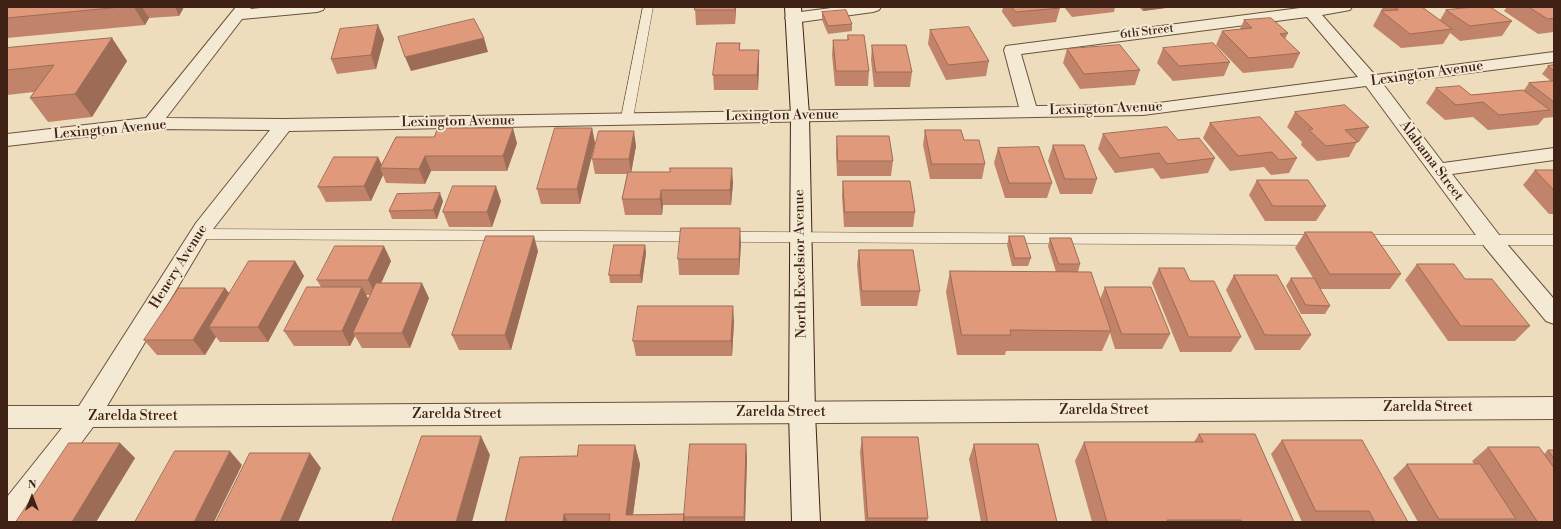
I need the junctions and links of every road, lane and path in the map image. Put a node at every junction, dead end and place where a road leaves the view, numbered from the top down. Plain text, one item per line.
1 (317, 7) edge
2 (648, 7) edge
3 (873, 7) edge
4 (1344, 7) edge
5 (1309, 9) edge
6 (242, 11) edge
7 (793, 12) edge
8 (1554, 57) edge
9 (1371, 81) junction
10 (1029, 112) junction
11 (800, 115) junction
12 (627, 118) junction
13 (152, 123) junction
14 (284, 125) junction
15 (7, 140) edge
16 (1554, 154) edge
17 (1438, 170) junction
18 (199, 234) junction
19 (801, 238) junction
20 (1554, 240) edge
21 (1492, 241) junction
22 (1554, 315) edge
23 (1554, 408) edge
24 (802, 412) junction
25 (7, 417) edge
26 (86, 417) junction
27 (7, 519) edge
28 (806, 522) edge

1 - 6 street
2 - 12 lane
3 - 7 street
4 - 5 street, 6th Street
5 - 9 street, Alabama Street
5 - 10 street, 6th Street
6 - 13 street
7 - 11 street, North Excelsior Avenue
8 - 9 street, Lexington Avenue
9 - 10 street, Lexington Avenue
9 - 17 street, Alabama Street
10 - 11 street, Lexington Avenue
11 - 12 street, Lexington Avenue
11 - 19 street, North Excelsior Avenue
12 - 14 street, Lexington Avenue
13 - 14 street, Lexington Avenue
13 - 15 street, Lexington Avenue
14 - 18 street, Henery Avenue
16 - 17 street
17 - 21 street, Alabama Street
18 - 19 lane
18 - 26 street, Henery Avenue
19 - 21 lane
19 - 24 street, North Excelsior Avenue
20 - 21 lane
21 - 22 street, Alabama Street
23 - 24 street, Zarelda Street
24 - 26 street, Zarelda Street
24 - 28 street, North Excelsior Avenue
25 - 26 street, Zarelda Street
26 - 27 street, Henery Avenue

